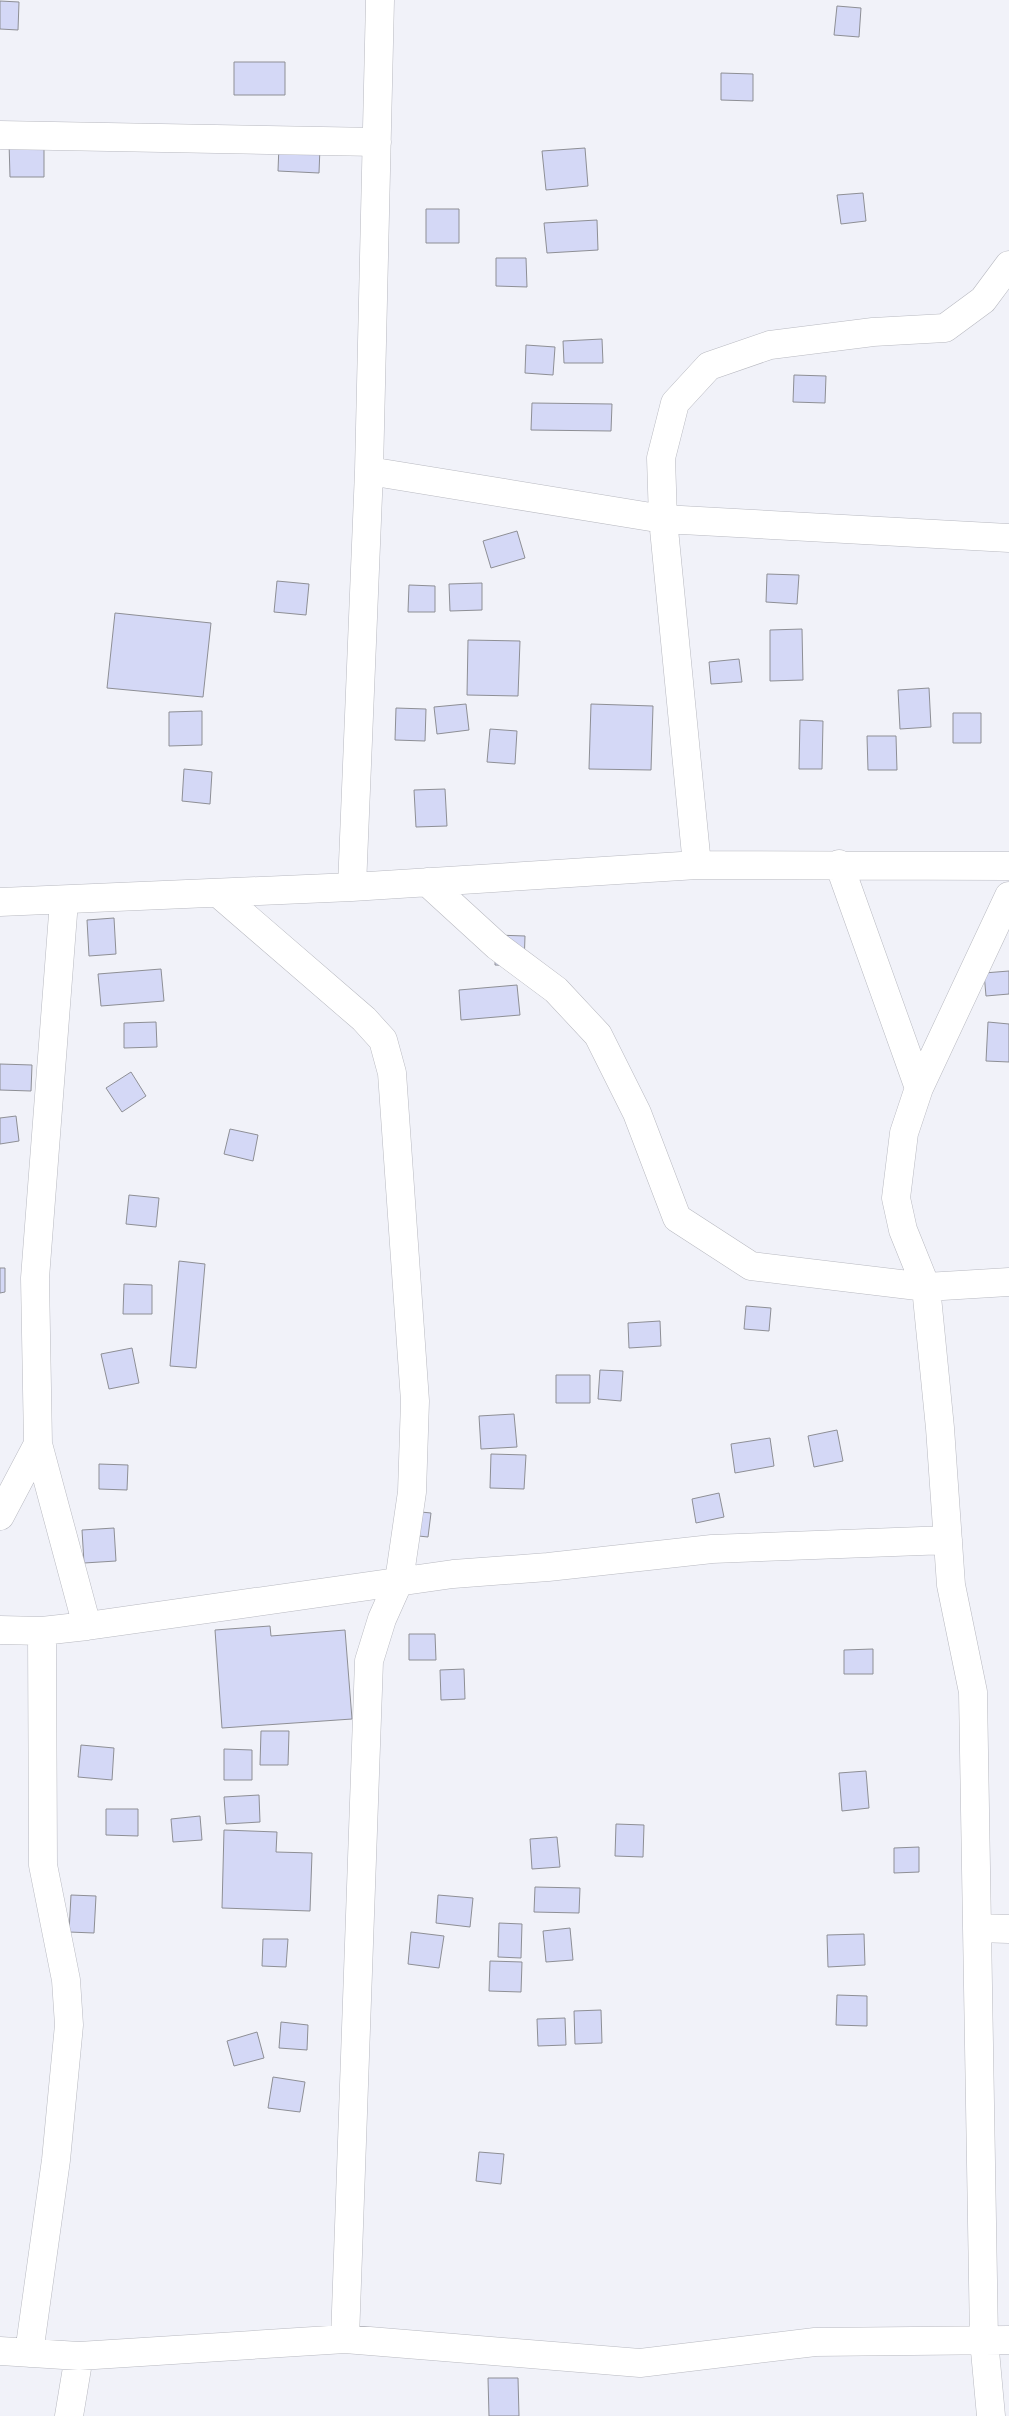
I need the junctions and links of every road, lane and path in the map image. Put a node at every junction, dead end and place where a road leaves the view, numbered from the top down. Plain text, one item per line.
1 (380, 0) edge
2 (0, 135) edge
3 (377, 142) junction
4 (1009, 265) edge
5 (370, 472) junction
6 (663, 519) junction
7 (1009, 538) edge
8 (840, 864) junction
9 (697, 865) junction
10 (1009, 866) edge
11 (427, 882) junction
12 (352, 887) junction
13 (218, 893) junction
14 (1009, 896) edge
15 (64, 901) junction
16 (0, 902) edge
17 (919, 1088) junction
18 (1009, 1282) edge
19 (926, 1287) junction
20 (38, 1444) junction
21 (0, 1516) edge
22 (948, 1540) junction
23 (399, 1581) junction
24 (88, 1626) junction
25 (0, 1630) edge
26 (42, 1631) junction
27 (978, 1928) junction
28 (1009, 1929) edge
29 (346, 2339) junction
30 (997, 2340) edge
31 (0, 2351) edge
32 (29, 2353) junction
33 (79, 2356) junction
34 (69, 2416) edge
35 (991, 2416) edge

1 - 3 street
2 - 3 street
3 - 5 street
4 - 6 street
5 - 6 street
5 - 12 street
6 - 7 street
6 - 9 street
8 - 9 street
8 - 10 street
8 - 17 street
9 - 11 street
11 - 12 street
11 - 19 street
12 - 13 street
13 - 15 street
13 - 23 street
14 - 17 street
15 - 16 street
15 - 20 street
17 - 19 street
18 - 19 street
19 - 22 street
20 - 21 street
20 - 24 street
22 - 23 street
22 - 27 street
23 - 24 street
23 - 29 street
24 - 26 street
25 - 26 street
26 - 32 street
27 - 28 street
27 - 30 street
29 - 30 street
29 - 33 street
30 - 35 street
31 - 32 street
32 - 33 street
33 - 34 street

